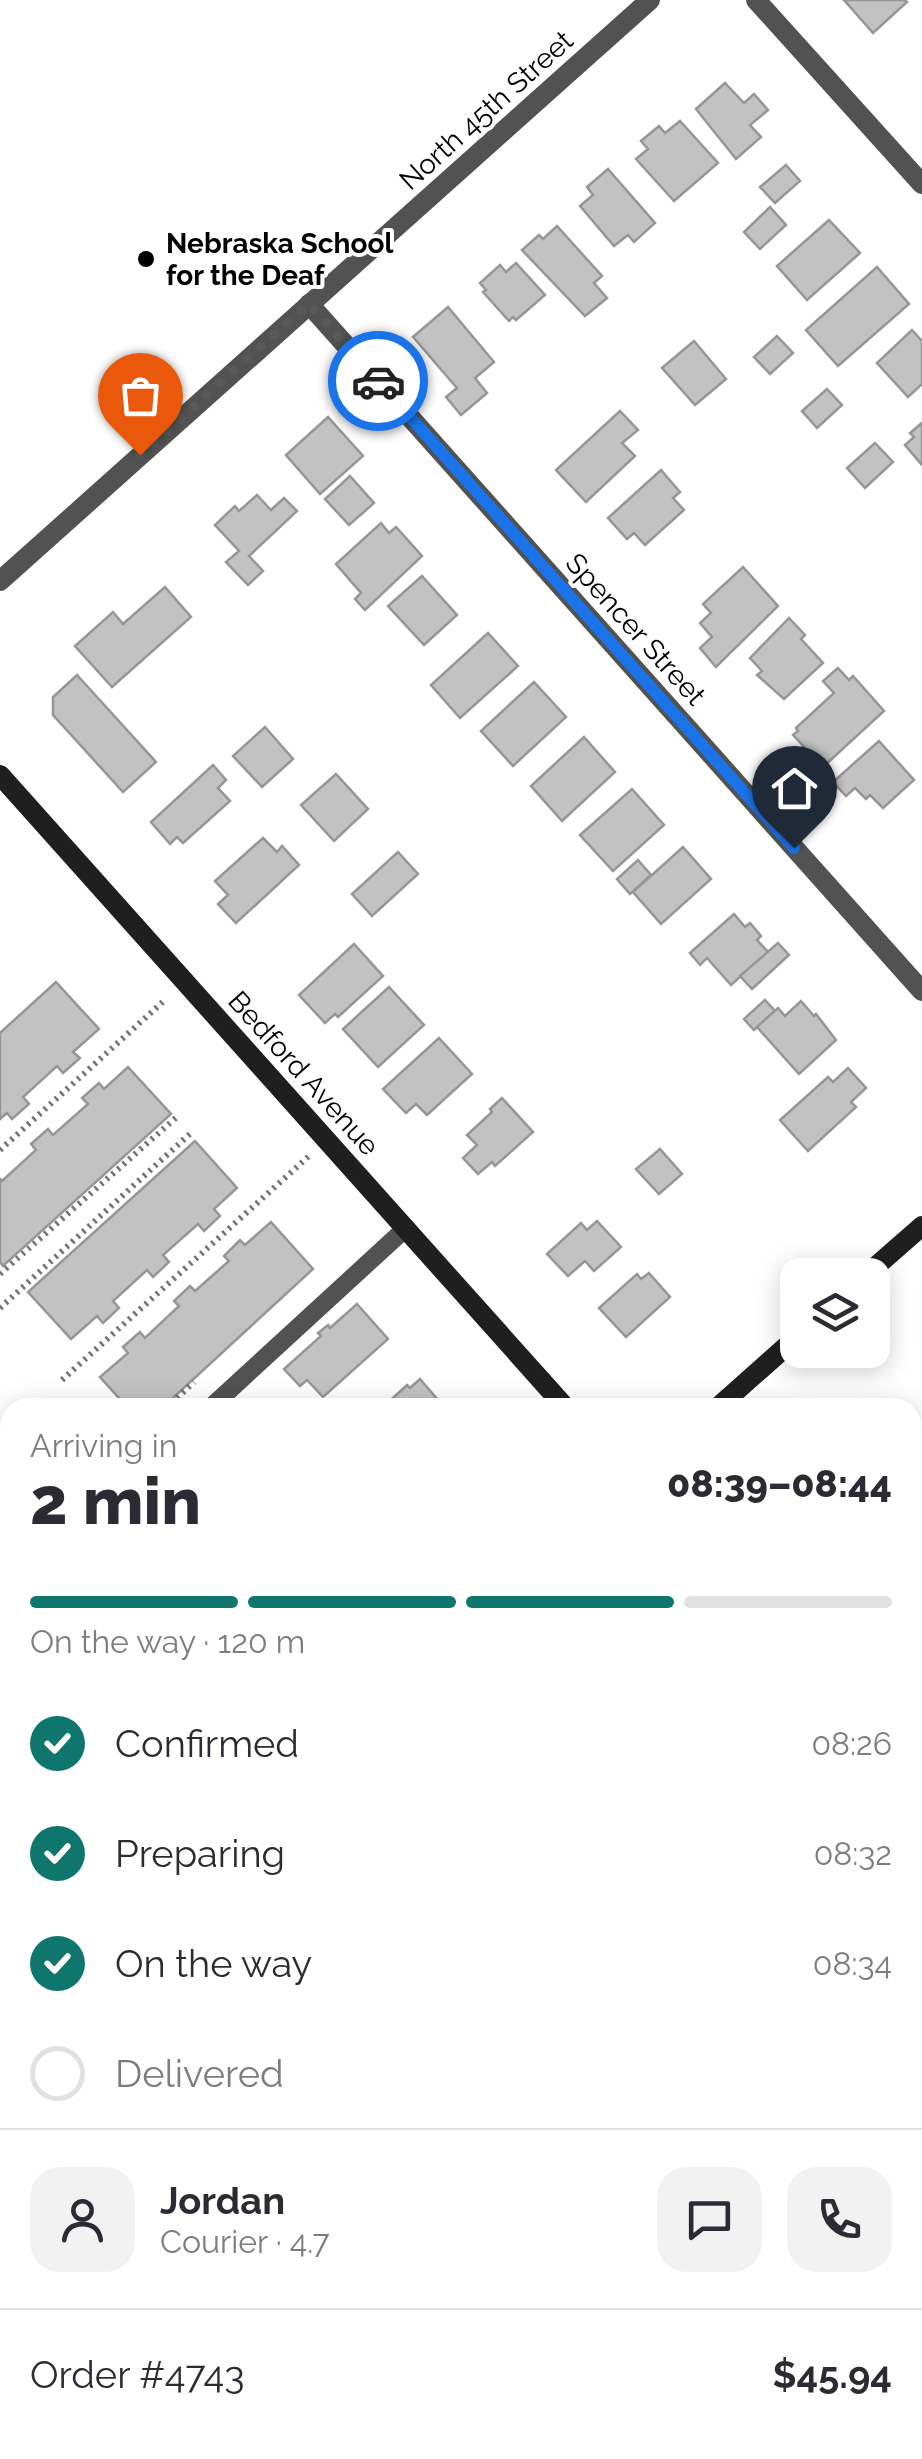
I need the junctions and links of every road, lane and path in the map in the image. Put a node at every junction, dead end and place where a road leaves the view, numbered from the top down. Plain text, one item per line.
1 (650, 0) edge
2 (756, 0) edge
3 (922, 184) edge
4 (309, 304) junction
5 (0, 581) edge
6 (0, 775) edge
7 (185, 982) junction
8 (922, 991) edge
9 (179, 1115) dead end
10 (193, 1131) dead end
11 (326, 1140) junction
12 (0, 1150) edge
13 (922, 1226) edge
14 (406, 1228) junction
15 (885, 1258) edge
16 (0, 1274) edge
17 (0, 1308) edge
18 (780, 1352) edge
19 (62, 1380) dead end
20 (221, 1398) edge
21 (557, 1398) edge
22 (728, 1398) edge

1 - 4 street, North 45th Street
2 - 3 street
4 - 5 street, North 45th Street
4 - 8 street, Spencer Street
6 - 7 street, Bedford Avenue
7 - 11 street, Bedford Avenue
7 - 12 path
9 - 16 path
10 - 17 path
11 - 14 street, Bedford Avenue
11 - 19 path
13 - 15 street
14 - 20 lane
14 - 21 street, Bedford Avenue
18 - 22 street

